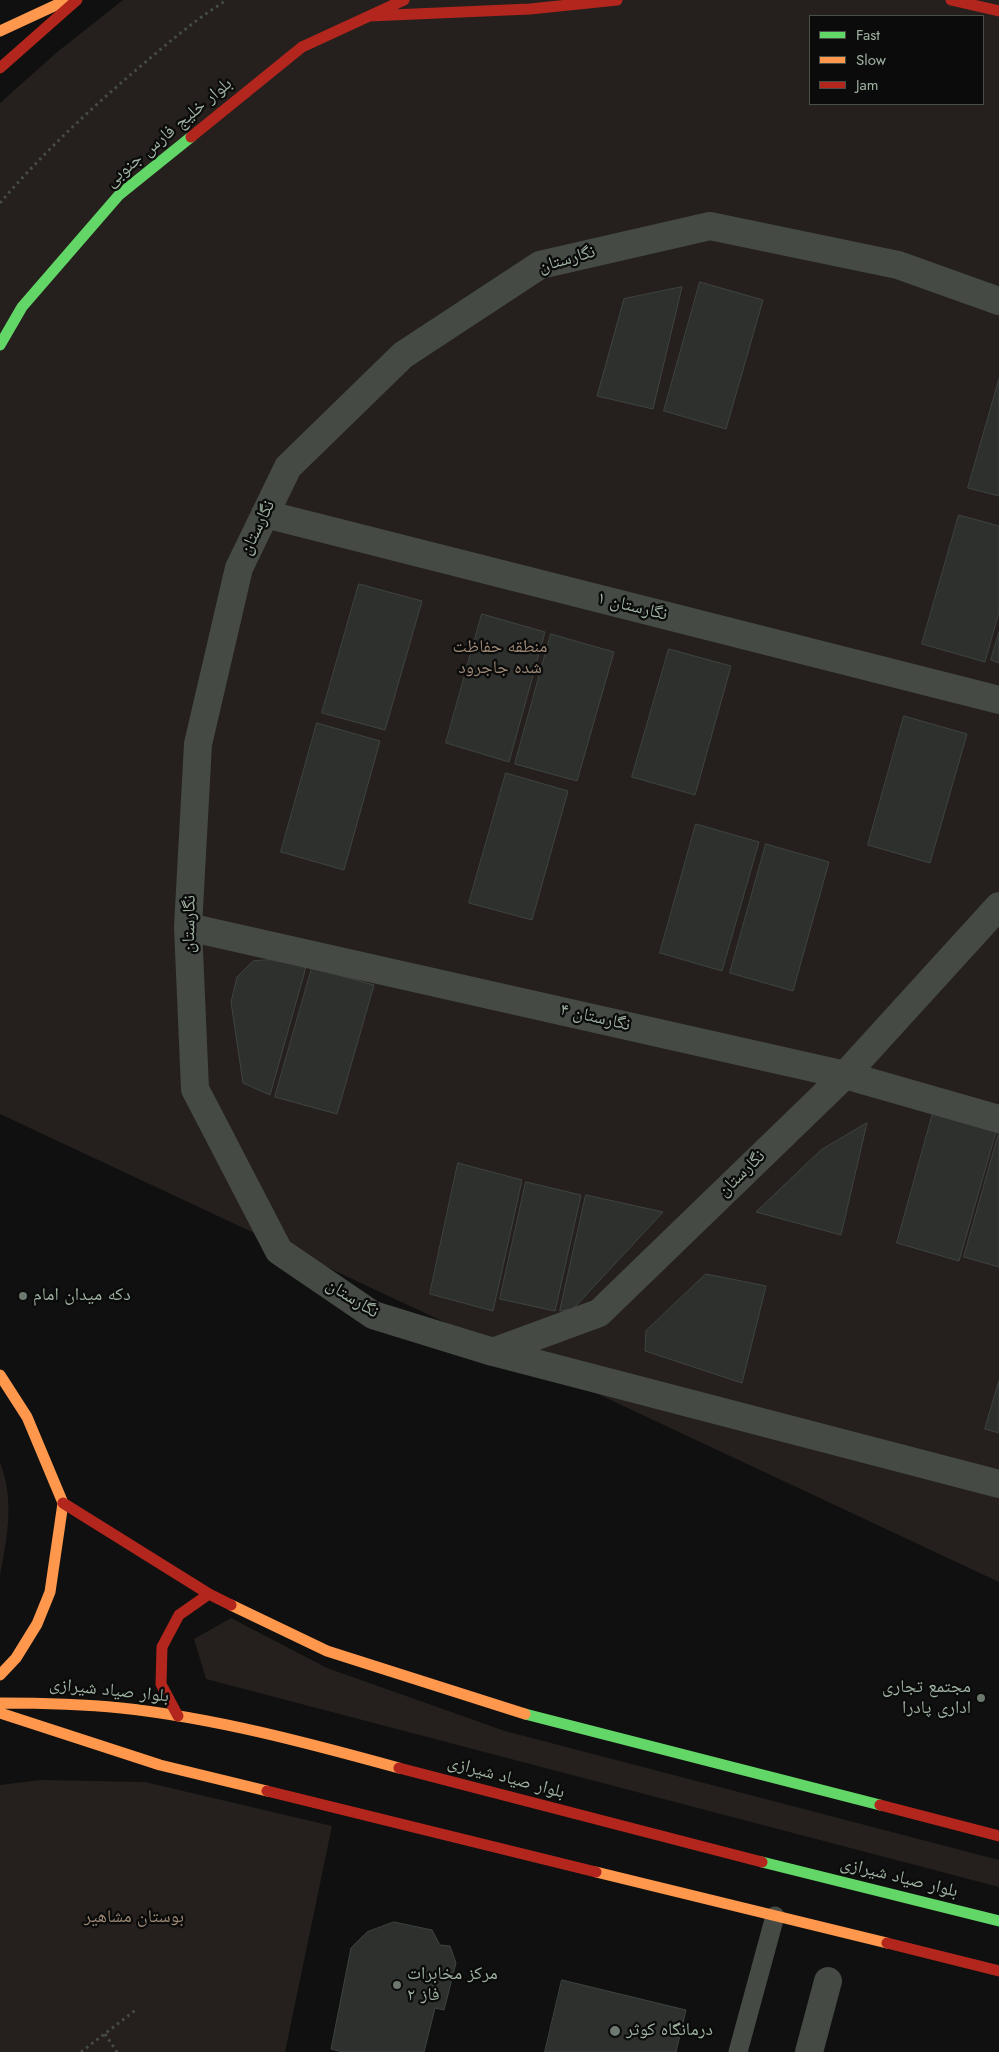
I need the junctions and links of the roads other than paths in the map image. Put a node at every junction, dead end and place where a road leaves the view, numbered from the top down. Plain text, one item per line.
1 (68, 0) edge
2 (77, 0) edge
3 (404, 0) edge
4 (617, 0) edge
5 (951, 0) edge
6 (999, 11) edge
7 (369, 16) junction
8 (0, 31) edge
9 (0, 68) edge
10 (999, 301) edge
11 (0, 344) edge
12 (265, 514) junction
13 (999, 700) edge
14 (999, 906) edge
15 (188, 927) junction
16 (845, 1075) junction
17 (999, 1119) edge
18 (493, 1352) junction
19 (0, 1375) edge
20 (999, 1484) edge
21 (63, 1503) junction
22 (209, 1594) junction
23 (0, 1675) edge
24 (0, 1703) edge
25 (0, 1713) edge
26 (178, 1716) junction
27 (999, 1836) edge
28 (775, 1916) junction
29 (999, 1921) edge
30 (999, 1971) edge
31 (828, 1980) dead end
32 (738, 2052) edge
33 (809, 2052) edge

1 - 8 main road
2 - 9 main road
3 - 7 main road, بلوار خلیج فارس جنوبی
4 - 7 main road
5 - 6 main road
7 - 11 main road, بلوار خلیج فارس جنوبی
10 - 12 street, نگارستان
12 - 13 street, نگارستان ۱
12 - 15 street, نگارستان
14 - 16 street, نگارستان
15 - 16 street, نگارستان ۴
15 - 18 street, نگارستان
16 - 17 street, نگارستان ۴
16 - 18 street, نگارستان
18 - 20 street
19 - 21 main road
21 - 22 main road
21 - 23 main road
22 - 26 main road
22 - 27 main road
24 - 26 main road, بلوار صیاد شیرازی
25 - 28 main road
26 - 29 main road, بلوار صیاد شیرازی
28 - 30 main road
28 - 32 lane
31 - 33 street

